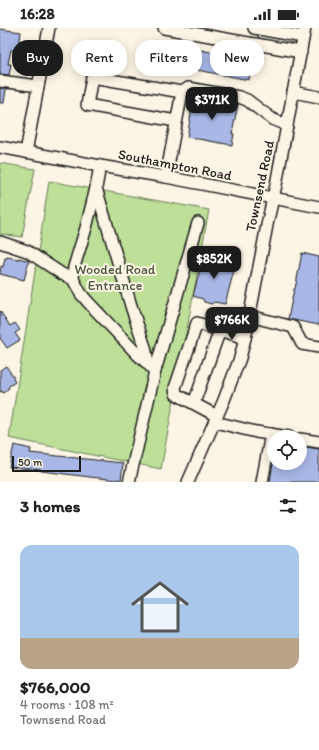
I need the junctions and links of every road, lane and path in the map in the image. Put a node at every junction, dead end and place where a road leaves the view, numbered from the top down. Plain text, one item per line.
1 (49, 28) edge
2 (164, 28) edge
3 (254, 28) edge
4 (179, 29) edge
5 (304, 33) edge
6 (301, 52) junction
7 (0, 81) edge
8 (38, 86) junction
9 (182, 92) junction
10 (293, 92) junction
11 (319, 97) edge
12 (176, 121) junction
13 (287, 125) junction
14 (0, 147) edge
15 (26, 152) junction
16 (100, 166) junction
17 (166, 177) junction
18 (96, 188) junction
19 (273, 199) junction
20 (319, 207) edge
21 (198, 223) dead end
22 (0, 242) edge
23 (73, 279) junction
24 (250, 316) junction
25 (220, 330) junction
26 (245, 338) junction
27 (319, 347) edge
28 (152, 368) junction
29 (194, 403) junction
30 (216, 419) junction
31 (267, 433) edge
32 (307, 440) edge
33 (319, 442) edge
34 (267, 455) edge
35 (129, 482) edge
36 (188, 482) edge
37 (262, 482) edge

1 - 8 street
2 - 4 street
3 - 5 street
4 - 6 street
5 - 6 street, Townsend Road
6 - 10 street, Townsend Road
7 - 8 street
8 - 15 street
9 - 12 street
9 - 12 street
9 - 13 street
10 - 11 street
10 - 13 street, Townsend Road
12 - 17 street
13 - 19 street, Townsend Road
14 - 15 street, Southampton Road
15 - 16 street, Southampton Road
16 - 17 street, Southampton Road
16 - 18 street
17 - 19 street, Southampton Road
18 - 23 street
18 - 28 street
19 - 20 street, Southampton Road
19 - 24 street, Townsend Road
21 - 28 street
22 - 23 street
23 - 28 street
24 - 26 street, Townsend Road
24 - 27 street
25 - 26 street
25 - 29 street
25 - 29 street
26 - 30 street, Townsend Road
28 - 35 street
29 - 30 street
30 - 31 street
30 - 36 street, Townsend Road
32 - 33 street
34 - 37 street

